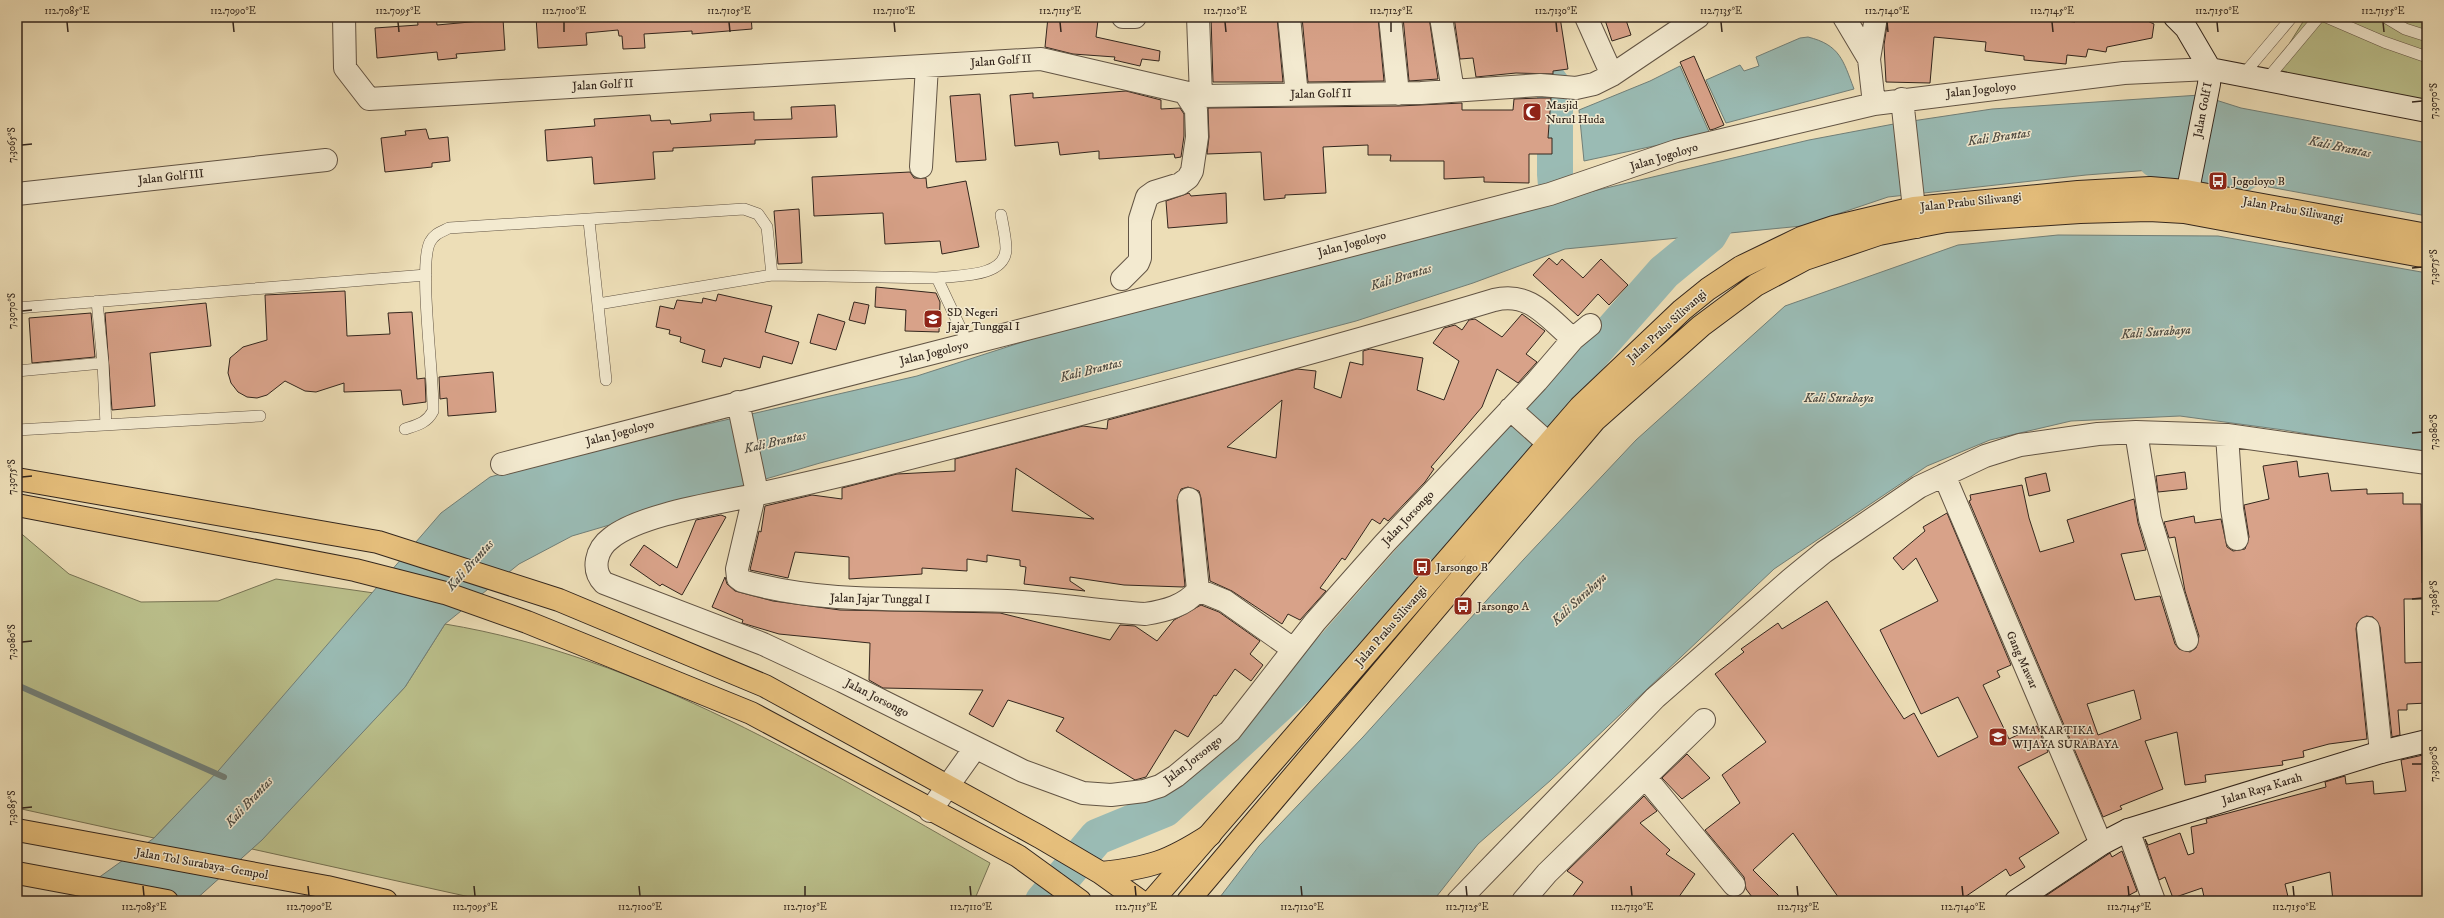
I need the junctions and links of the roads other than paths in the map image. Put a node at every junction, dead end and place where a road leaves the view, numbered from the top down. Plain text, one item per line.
1 (344, 17) edge
2 (1123, 17) edge
3 (1135, 17) edge
4 (1198, 17) edge
5 (1289, 17) edge
6 (1390, 17) edge
7 (1441, 17) edge
8 (1586, 17) edge
9 (1844, 17) edge
10 (1876, 17) edge
11 (2175, 17) edge
12 (2292, 17) edge
13 (2319, 17) edge
14 (2326, 17) edge
15 (2385, 17) edge
16 (1694, 18) edge
17 (2427, 36) edge
18 (2427, 57) edge
19 (1869, 59) junction
20 (927, 66) junction
21 (1612, 75) junction
22 (2243, 75) junction
23 (2210, 76) junction
24 (2267, 79) junction
25 (1453, 91) junction
26 (1398, 94) junction
27 (1193, 95) junction
28 (1297, 95) junction
29 (1874, 104) junction
30 (1903, 108) junction
31 (2427, 111) edge
32 (326, 160) dead end
33 (921, 167) dead end
34 (2188, 181) junction
35 (17, 194) edge
36 (1914, 210) junction
37 (2184, 212) junction
38 (1001, 215) dead end
39 (588, 221) junction
40 (2427, 235) edge
41 (2427, 257) edge
42 (426, 275) junction
43 (772, 275) junction
44 (937, 278) junction
45 (1122, 279) dead end
46 (97, 301) junction
47 (598, 304) junction
48 (17, 308) edge
49 (1590, 325) dead end
50 (1573, 339) junction
51 (968, 344) junction
52 (104, 364) junction
53 (17, 371) edge
54 (606, 380) dead end
55 (739, 407) junction
56 (1512, 411) junction
57 (260, 416) dead end
58 (106, 425) junction
59 (405, 429) dead end
60 (17, 430) edge
61 (2136, 432) junction
62 (2227, 435) junction
63 (1547, 442) junction
64 (2427, 463) edge
65 (502, 464) dead end
66 (1944, 475) junction
67 (17, 479) edge
68 (756, 491) junction
69 (1189, 499) dead end
70 (17, 505) edge
71 (2237, 539) dead end
72 (1198, 590) junction
73 (2368, 628) dead end
74 (2186, 640) dead end
75 (1292, 649) junction
76 (1704, 720) dead end
77 (2427, 741) edge
78 (975, 748) junction
79 (2381, 752) junction
80 (1646, 778) junction
81 (947, 787) junction
82 (930, 811) junction
83 (2128, 830) junction
84 (20, 831) edge
85 (1210, 834) junction
86 (2101, 844) junction
87 (1096, 870) junction
88 (17, 873) edge
89 (1734, 885) dead end
90 (1070, 895) edge
91 (167, 901) edge
92 (386, 901) edge
93 (1140, 901) edge
94 (1152, 901) edge
95 (1188, 901) edge
96 (1458, 901) edge
97 (1522, 901) edge
98 (2016, 901) edge
99 (2154, 901) edge

1 - 20 street, Jalan Golf II
2 - 3 street
4 - 27 street
5 - 28 street
6 - 26 street
7 - 25 street
8 - 21 street
9 - 19 street
10 - 19 street
11 - 23 street, Jalan Golf I
12 - 22 lane
13 - 24 lane
14 - 18 lane
15 - 17 lane
16 - 21 street, Jalan Golf II
19 - 29 street
20 - 27 street, Jalan Golf II
20 - 33 street
21 - 25 street, Jalan Golf II
22 - 23 street, Jalan Jogoloyo
22 - 24 street, Jalan Jogoloyo
23 - 30 street, Jalan Jogoloyo
23 - 34 street, Jalan Golf I
24 - 31 street, Jalan Jogoloyo
25 - 26 street, Jalan Golf II
26 - 28 street, Jalan Golf II
27 - 28 street, Jalan Golf II
27 - 45 street
29 - 30 street, Jalan Jogoloyo
29 - 51 street, Jalan Jogoloyo
30 - 36 street
32 - 35 street, Jalan Golf III
34 - 36 main road, Jalan Prabu Siliwangi
34 - 37 street, Jalan Golf I
34 - 40 main road, Jalan Prabu Siliwangi
36 - 37 main road, Jalan Prabu Siliwangi
36 - 63 main road, Jalan Prabu Siliwangi
36 - 95 main road, Jalan Prabu Siliwangi
37 - 41 main road, Jalan Prabu Siliwangi
38 - 44 lane
39 - 42 lane
39 - 43 lane
39 - 47 lane
42 - 46 lane
42 - 59 lane
43 - 44 lane
43 - 47 lane
44 - 51 lane
46 - 48 lane
46 - 52 lane
47 - 54 lane
49 - 50 street, Jalan Jorsongo
50 - 56 street, Jalan Jorsongo
50 - 68 street
51 - 55 street, Jalan Jogoloyo
52 - 53 lane
52 - 58 lane
55 - 65 street, Jalan Jogoloyo
55 - 68 street, Jalan Jajar Tunggal I
56 - 63 street
56 - 75 street, Jalan Jorsongo
57 - 58 lane
58 - 60 lane
61 - 62 street
61 - 66 street
61 - 74 street
62 - 64 street
62 - 71 street
63 - 85 main road, Jalan Prabu Siliwangi
66 - 86 street, Gang Mawar
66 - 96 street
67 - 81 main road
68 - 72 street, Jalan Jajar Tunggal I
68 - 78 street, Jalan Jorsongo
69 - 72 street
70 - 82 main road
72 - 75 street
73 - 79 street
75 - 78 street, Jalan Jorsongo
76 - 80 street
77 - 79 street, Jalan Raya Karah
78 - 81 street
79 - 83 street, Jalan Raya Karah
80 - 89 street
80 - 97 street
81 - 82 street
81 - 87 main road
82 - 90 main road
83 - 86 street, Jalan Raya Karah
83 - 99 street
84 - 92 main road, Jalan Tol Surabaya–Gempol
85 - 87 main road
85 - 94 main road, Jalan Prabu Siliwangi
86 - 98 street, Jalan Raya Karah
87 - 93 main road
88 - 91 main road

